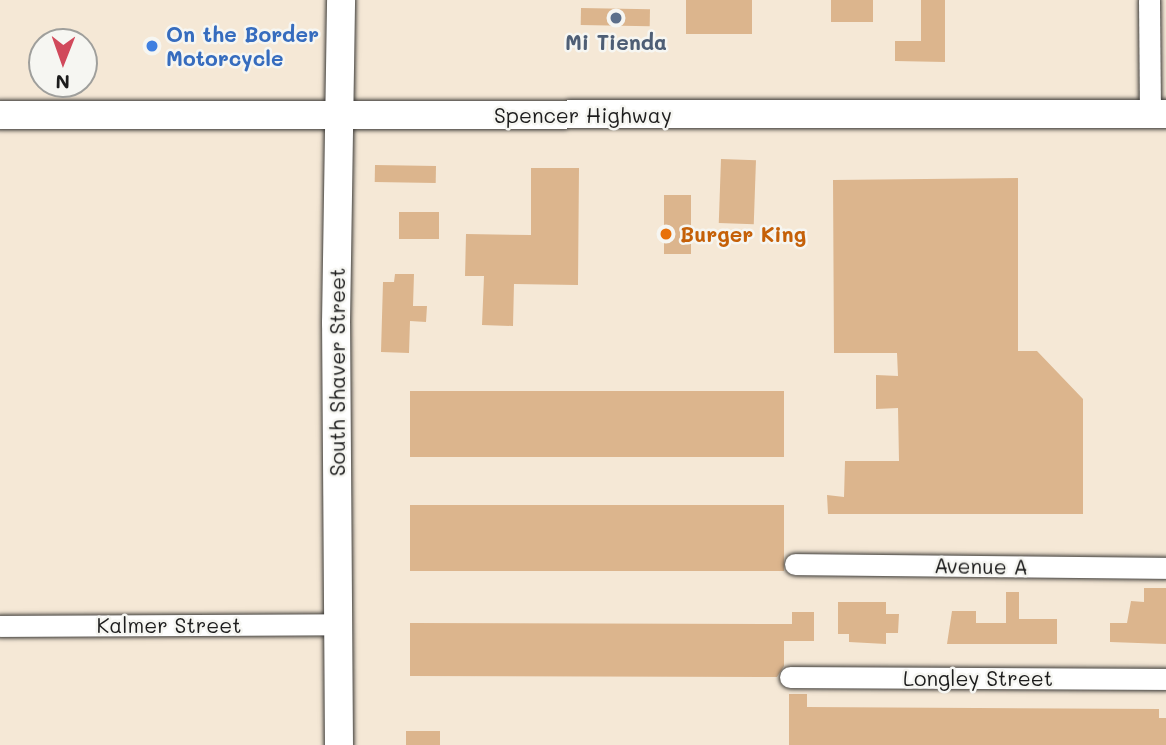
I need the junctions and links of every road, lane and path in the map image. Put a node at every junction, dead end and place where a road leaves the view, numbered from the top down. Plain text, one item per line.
1 (341, 0) edge
2 (1149, 0) edge
3 (1158, 114) edge
4 (339, 115) junction
5 (0, 116) edge
6 (795, 564) dead end
7 (1166, 568) edge
8 (339, 624) junction
9 (0, 625) edge
10 (790, 677) dead end
11 (1166, 679) edge
12 (340, 745) edge

1 - 4 main road, South Shaver Street
2 - 3 street
3 - 4 main road, Spencer Highway
4 - 5 main road, Spencer Highway
4 - 8 main road, South Shaver Street
6 - 7 street, Avenue A
8 - 9 street, Kalmer Street
8 - 12 main road, South Shaver Street
10 - 11 street, Longley Street

